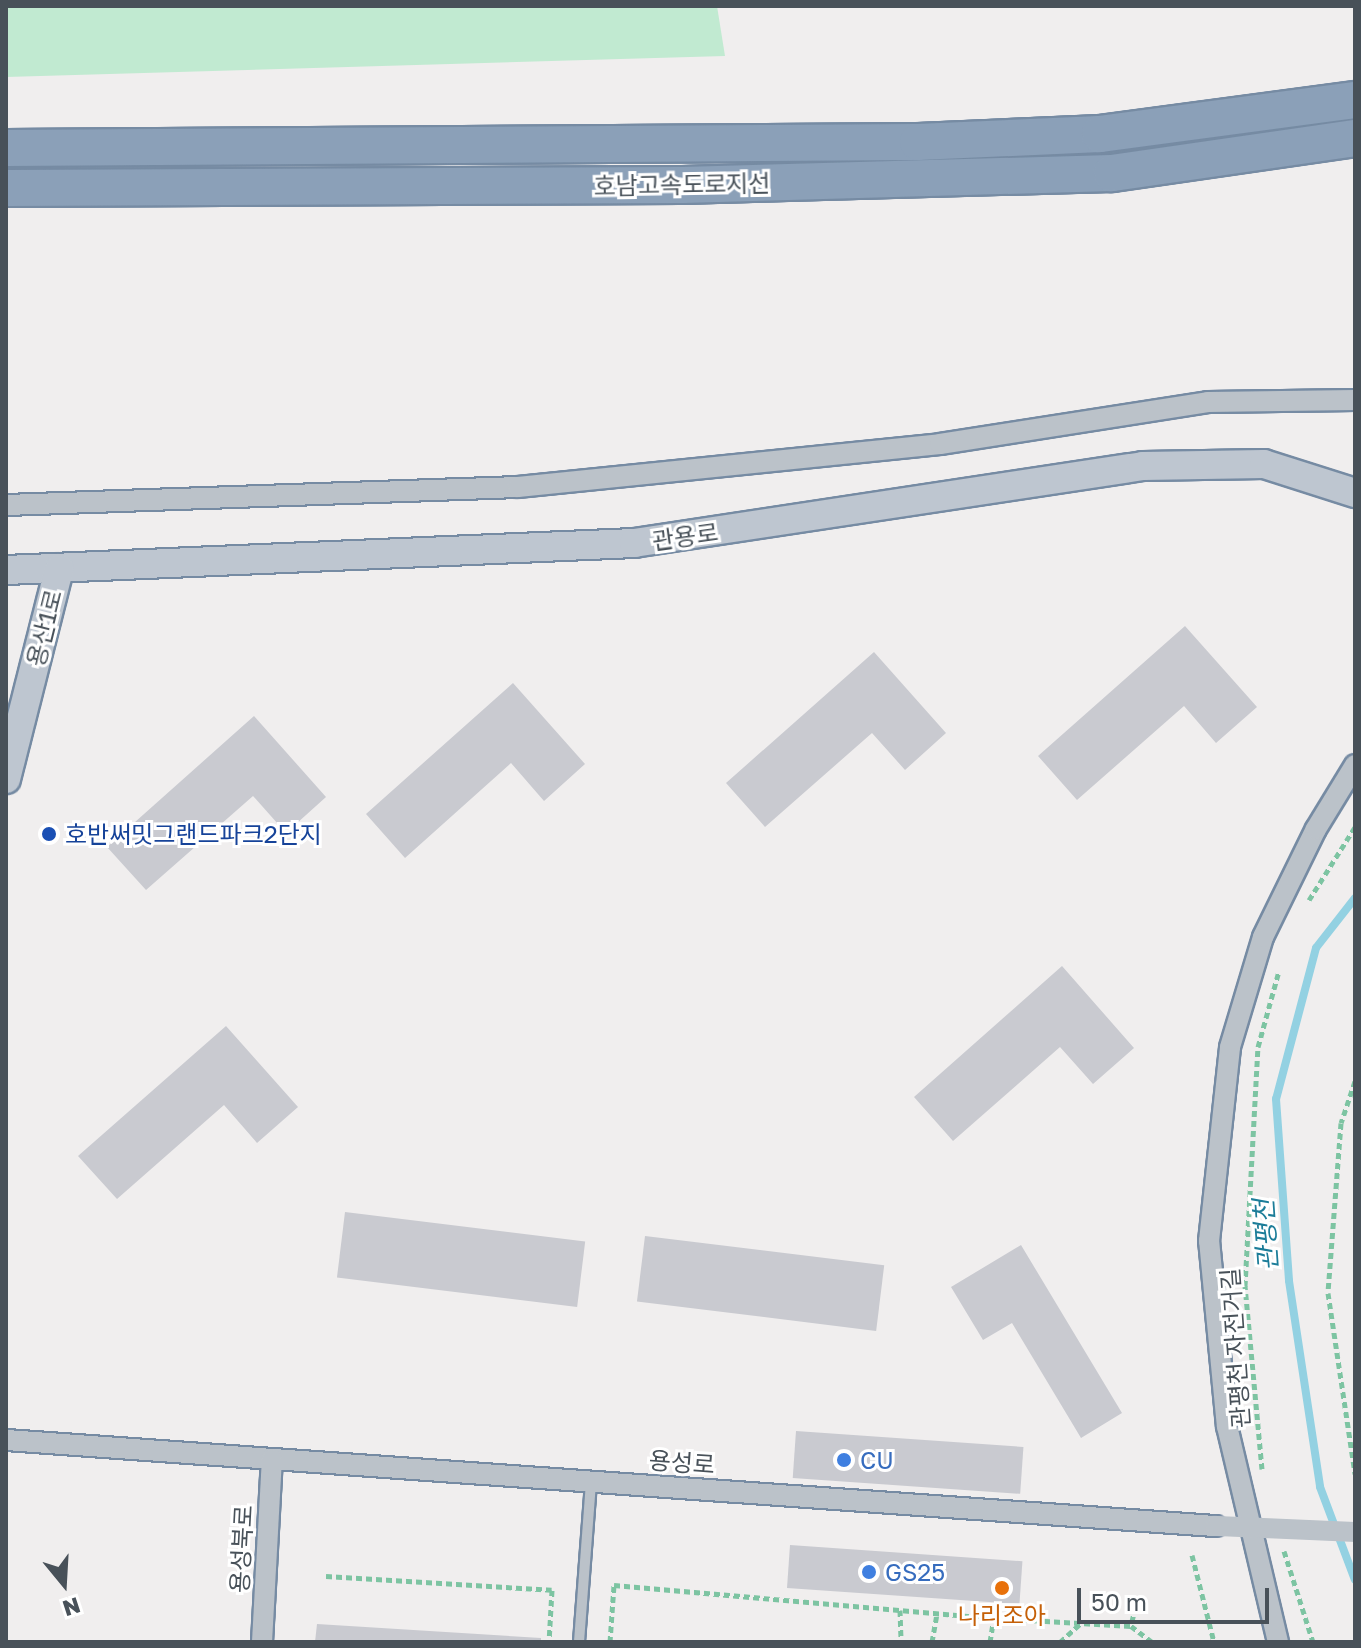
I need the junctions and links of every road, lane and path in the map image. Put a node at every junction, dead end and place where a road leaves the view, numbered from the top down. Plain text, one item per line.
1 (1355, 100) edge
2 (1355, 138) edge
3 (6, 148) edge
4 (6, 188) edge
5 (1355, 400) edge
6 (1355, 493) edge
7 (6, 505) edge
8 (59, 569) junction
9 (6, 570) edge
10 (1355, 765) edge
11 (6, 779) edge
12 (1355, 827) edge
13 (1300, 914) dead end
14 (1283, 957) dead end
15 (1355, 1081) edge
16 (6, 1440) edge
17 (272, 1459) junction
18 (1355, 1469) edge
19 (1263, 1473) dead end
20 (591, 1482) junction
21 (1355, 1532) edge
22 (1282, 1545) dead end
23 (1192, 1555) dead end
24 (326, 1576) dead end
25 (1138, 1597) dead end
26 (900, 1610) junction
27 (937, 1613) junction
28 (994, 1618) junction
29 (1081, 1623) junction
30 (1131, 1626) junction
31 (262, 1642) edge
32 (549, 1642) edge
33 (579, 1642) edge
34 (610, 1642) edge
35 (901, 1642) edge
36 (932, 1642) edge
37 (990, 1642) edge
38 (1060, 1642) edge
39 (1152, 1642) edge
40 (1214, 1642) edge
41 (1278, 1642) edge
42 (1313, 1642) edge

1 - 3 highway, 호남고속도로지선
2 - 4 highway, 호남고속도로지선
5 - 7 street
6 - 8 main road, 관용로
8 - 9 main road, 관용로
8 - 11 main road, 용산1로
10 - 41 street
12 - 13 path
14 - 19 path, 관평천 자전거길
15 - 18 path
16 - 17 street, 용성로
17 - 20 street, 용성로
17 - 31 street, 용성북로
20 - 21 street, 용성로, bridge
20 - 33 lane
22 - 42 path
23 - 40 path
24 - 32 path
25 - 30 path
26 - 27 path
26 - 34 path
26 - 35 path
27 - 28 path
27 - 36 path
28 - 29 path
28 - 37 path
29 - 30 path
29 - 38 path
30 - 39 path

